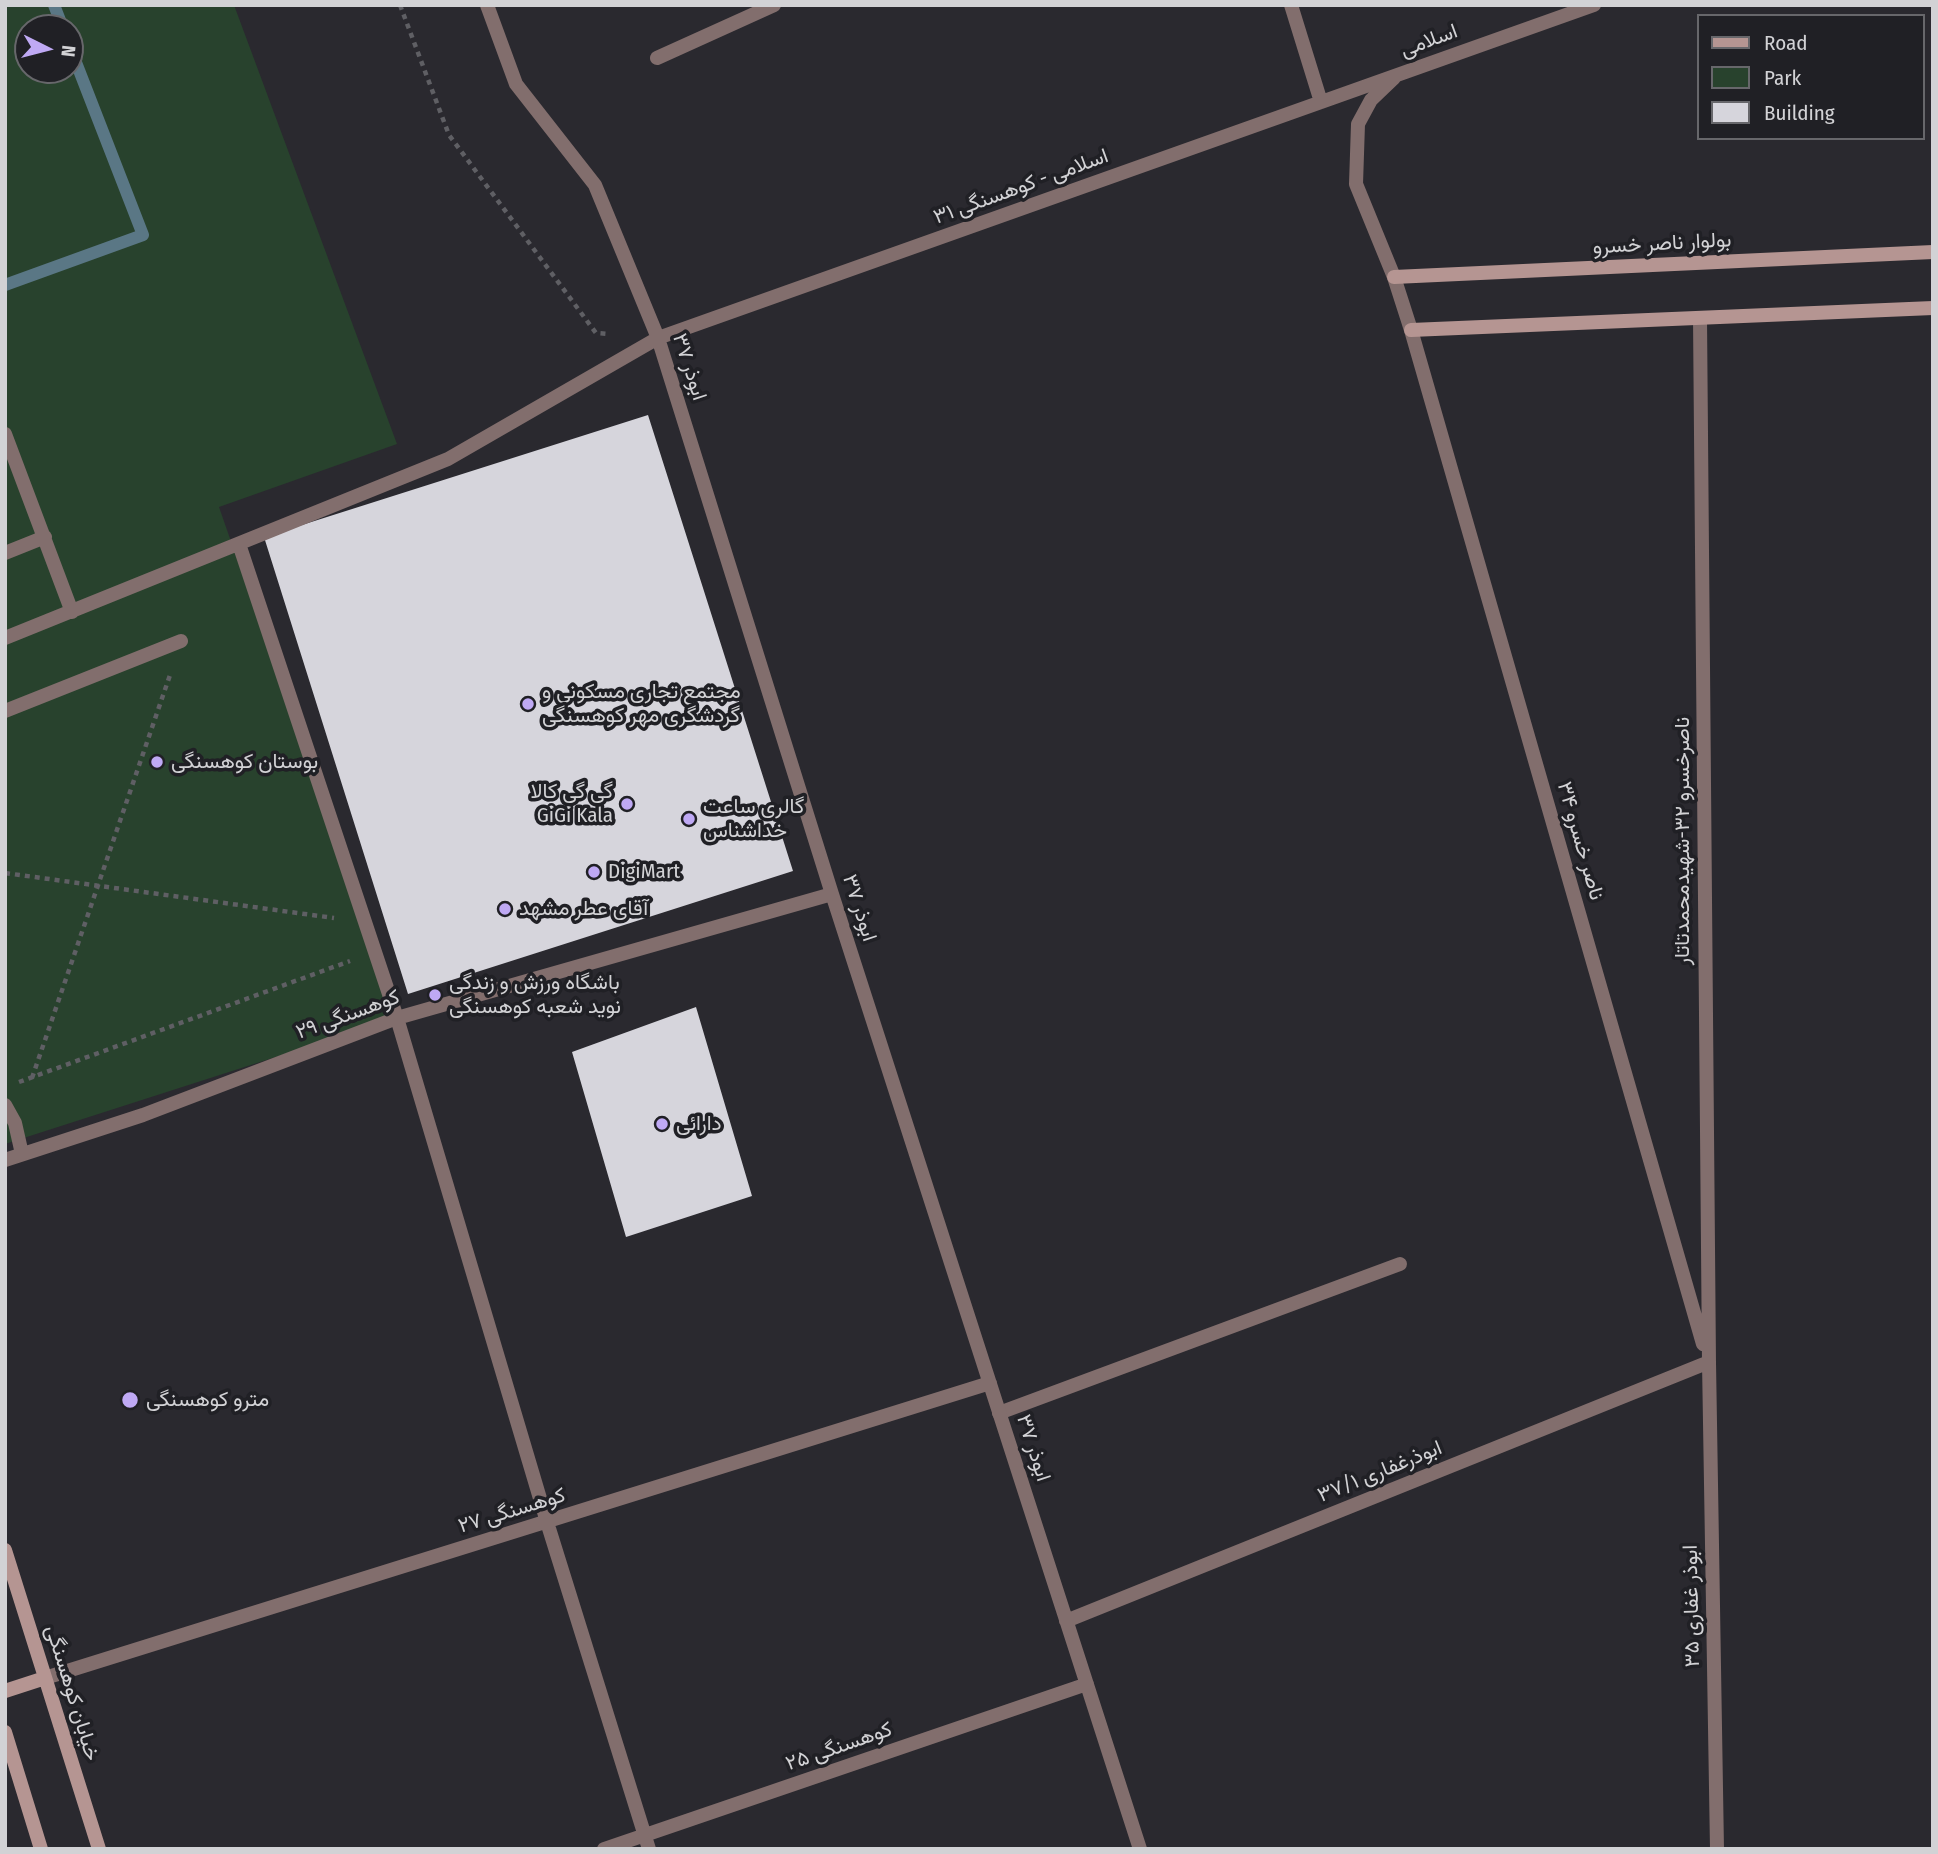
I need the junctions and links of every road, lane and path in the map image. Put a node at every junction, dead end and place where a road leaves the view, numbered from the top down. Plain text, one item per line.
1 (400, 5) edge
2 (487, 5) edge
3 (774, 5) edge
4 (1291, 5) edge
5 (1594, 5) edge
6 (657, 58) dead end
7 (1397, 75) junction
8 (1321, 102) junction
9 (1933, 252) edge
10 (1394, 277) junction
11 (1933, 309) edge
12 (1700, 318) junction
13 (1411, 330) junction
14 (658, 338) junction
15 (5, 434) edge
16 (45, 537) junction
17 (239, 544) junction
18 (5, 553) edge
19 (72, 612) junction
20 (5, 638) edge
21 (181, 641) joint
22 (5, 711) edge
23 (5, 873) edge
24 (97, 886) junction
25 (832, 894) junction
26 (365, 922) junction
27 (374, 952) junction
28 (397, 1018) junction
29 (32, 1078) junction
30 (18, 1082) dead end
31 (5, 1105) edge
32 (22, 1154) junction
33 (5, 1160) edge
34 (1400, 1264) dead end
35 (1709, 1362) junction
36 (990, 1383) junction
37 (999, 1413) junction
38 (547, 1522) junction
39 (5, 1550) edge
40 (1066, 1621) junction
41 (45, 1678) junction
42 (1087, 1684) junction
43 (5, 1691) edge
44 (5, 1732) edge
45 (647, 1842) edge
46 (41, 1849) edge
47 (99, 1849) edge
48 (604, 1849) edge
49 (1140, 1849) edge
50 (1717, 1849) edge

1 - 14 path
2 - 14 street, ابوذر ۳۷
3 - 6 street
4 - 8 street
5 - 7 street, اسلامی
7 - 8 street, اسلامی - کوهسنگی ۳۱
7 - 10 street, ناصر خسرو ۳۴
8 - 14 street, اسلامی - کوهسنگی ۳۱
9 - 10 street, بولوار ناصر خسرو
10 - 13 street, ناصر خسرو ۳۴
11 - 12 street
12 - 13 street
12 - 35 street, ناصرخسرو ۳۲-شهیدمحمدتاتار
13 - 35 street, ناصر خسرو ۳۴
14 - 17 street, اسلامی - کوهسنگی ۳۱
14 - 25 street, ابوذر ۳۷
15 - 16 street
16 - 18 street
16 - 19 street
17 - 19 street, اسلامی - کوهسنگی ۳۱
17 - 26 street
19 - 20 street, اسلامی - کوهسنگی ۳۱
21 - 22 street
21 - 24 path
23 - 24 path
24 - 26 path
24 - 29 path
25 - 28 street, کوهسنگی ۲۹
25 - 36 street, ابوذر ۳۷
26 - 27 street
27 - 28 street
27 - 29 path
28 - 32 street, کوهسنگی ۲۹
28 - 38 street
29 - 30 path
31 - 32 street
32 - 33 street, کوهسنگی ۲۹
34 - 37 street
35 - 40 street, ابوذرغفاری ۳۷/۱
35 - 50 street, ابوذر غفاری ۳۵
36 - 37 street, ابوذر ۳۷
36 - 38 street, کوهسنگی ۲۷
37 - 40 street, ابوذر ۳۷
38 - 41 street, کوهسنگی ۲۷
38 - 45 street
39 - 41 street, خیابان کوهسنگی
40 - 42 street, ابوذر ۳۷
41 - 43 street
41 - 47 street, خیابان کوهسنگی
42 - 45 street, کوهسنگی ۲۵
42 - 49 street, ابوذر ۳۷
44 - 46 street
45 - 48 street, کوهسنگی ۲۵

